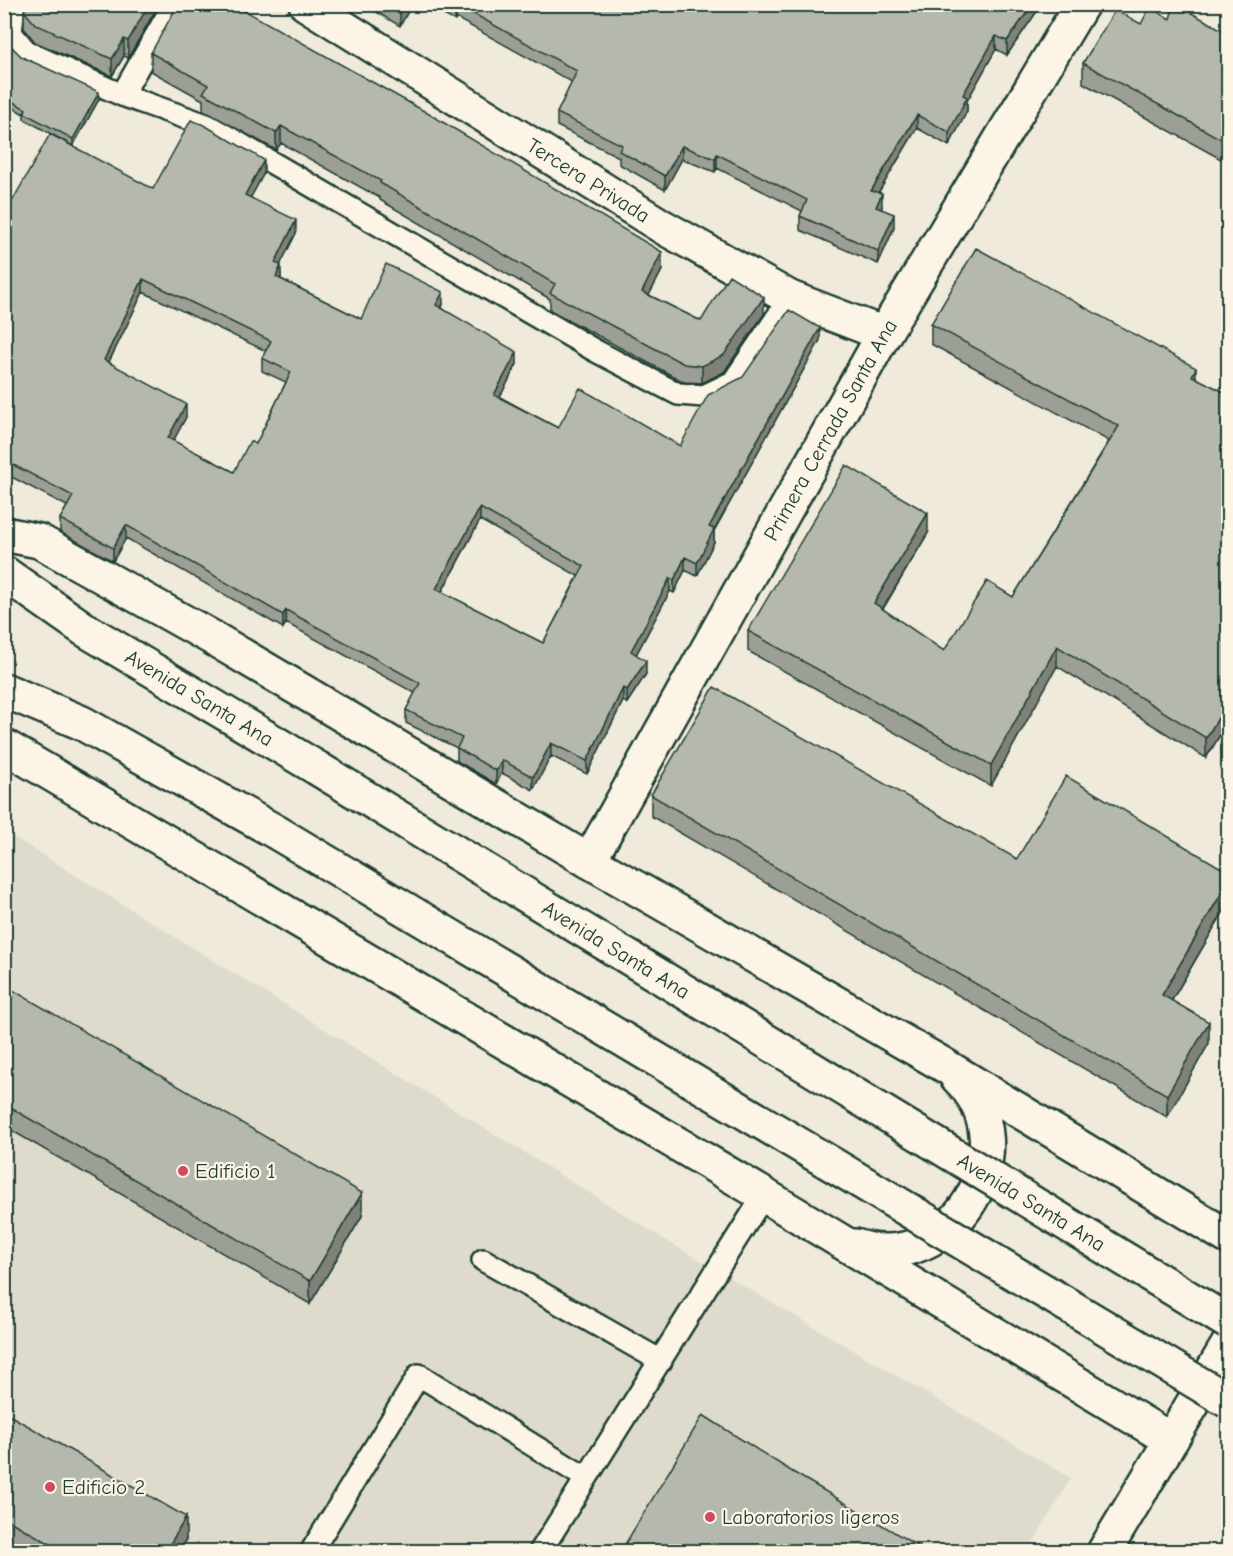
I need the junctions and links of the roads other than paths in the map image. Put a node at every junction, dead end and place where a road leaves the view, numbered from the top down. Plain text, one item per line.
1 (14, 4) edge
2 (174, 4) edge
3 (306, 4) edge
4 (1082, 4) edge
5 (122, 95) junction
6 (790, 298) junction
7 (884, 334) junction
8 (4, 534) edge
9 (4, 573) edge
10 (4, 690) edge
11 (4, 746) edge
12 (589, 861) junction
13 (942, 1064) junction
14 (764, 1195) junction
15 (1228, 1237) edge
16 (842, 1241) junction
17 (483, 1260) dead end
18 (1228, 1322) edge
19 (1228, 1345) edge
20 (661, 1361) junction
21 (1228, 1401) edge
22 (1171, 1440) junction
23 (586, 1478) junction
24 (310, 1551) edge
25 (540, 1551) edge
26 (1104, 1551) edge

1 - 5 lane
2 - 5 lane
3 - 6 street, Tercera Privada
4 - 7 street, Primera Cerrada Santa Ana
5 - 6 lane
6 - 7 street, Tercera Privada
7 - 12 street, Primera Cerrada Santa Ana
8 - 12 street
9 - 18 street, Avenida Santa Ana, bridge
10 - 21 street, bridge
11 - 14 street
12 - 13 street
13 - 15 street
13 - 16 street
14 - 16 street
14 - 20 lane
16 - 22 street
17 - 20 lane
19 - 22 street
20 - 23 lane
22 - 26 street
23 - 24 lane
23 - 25 lane

